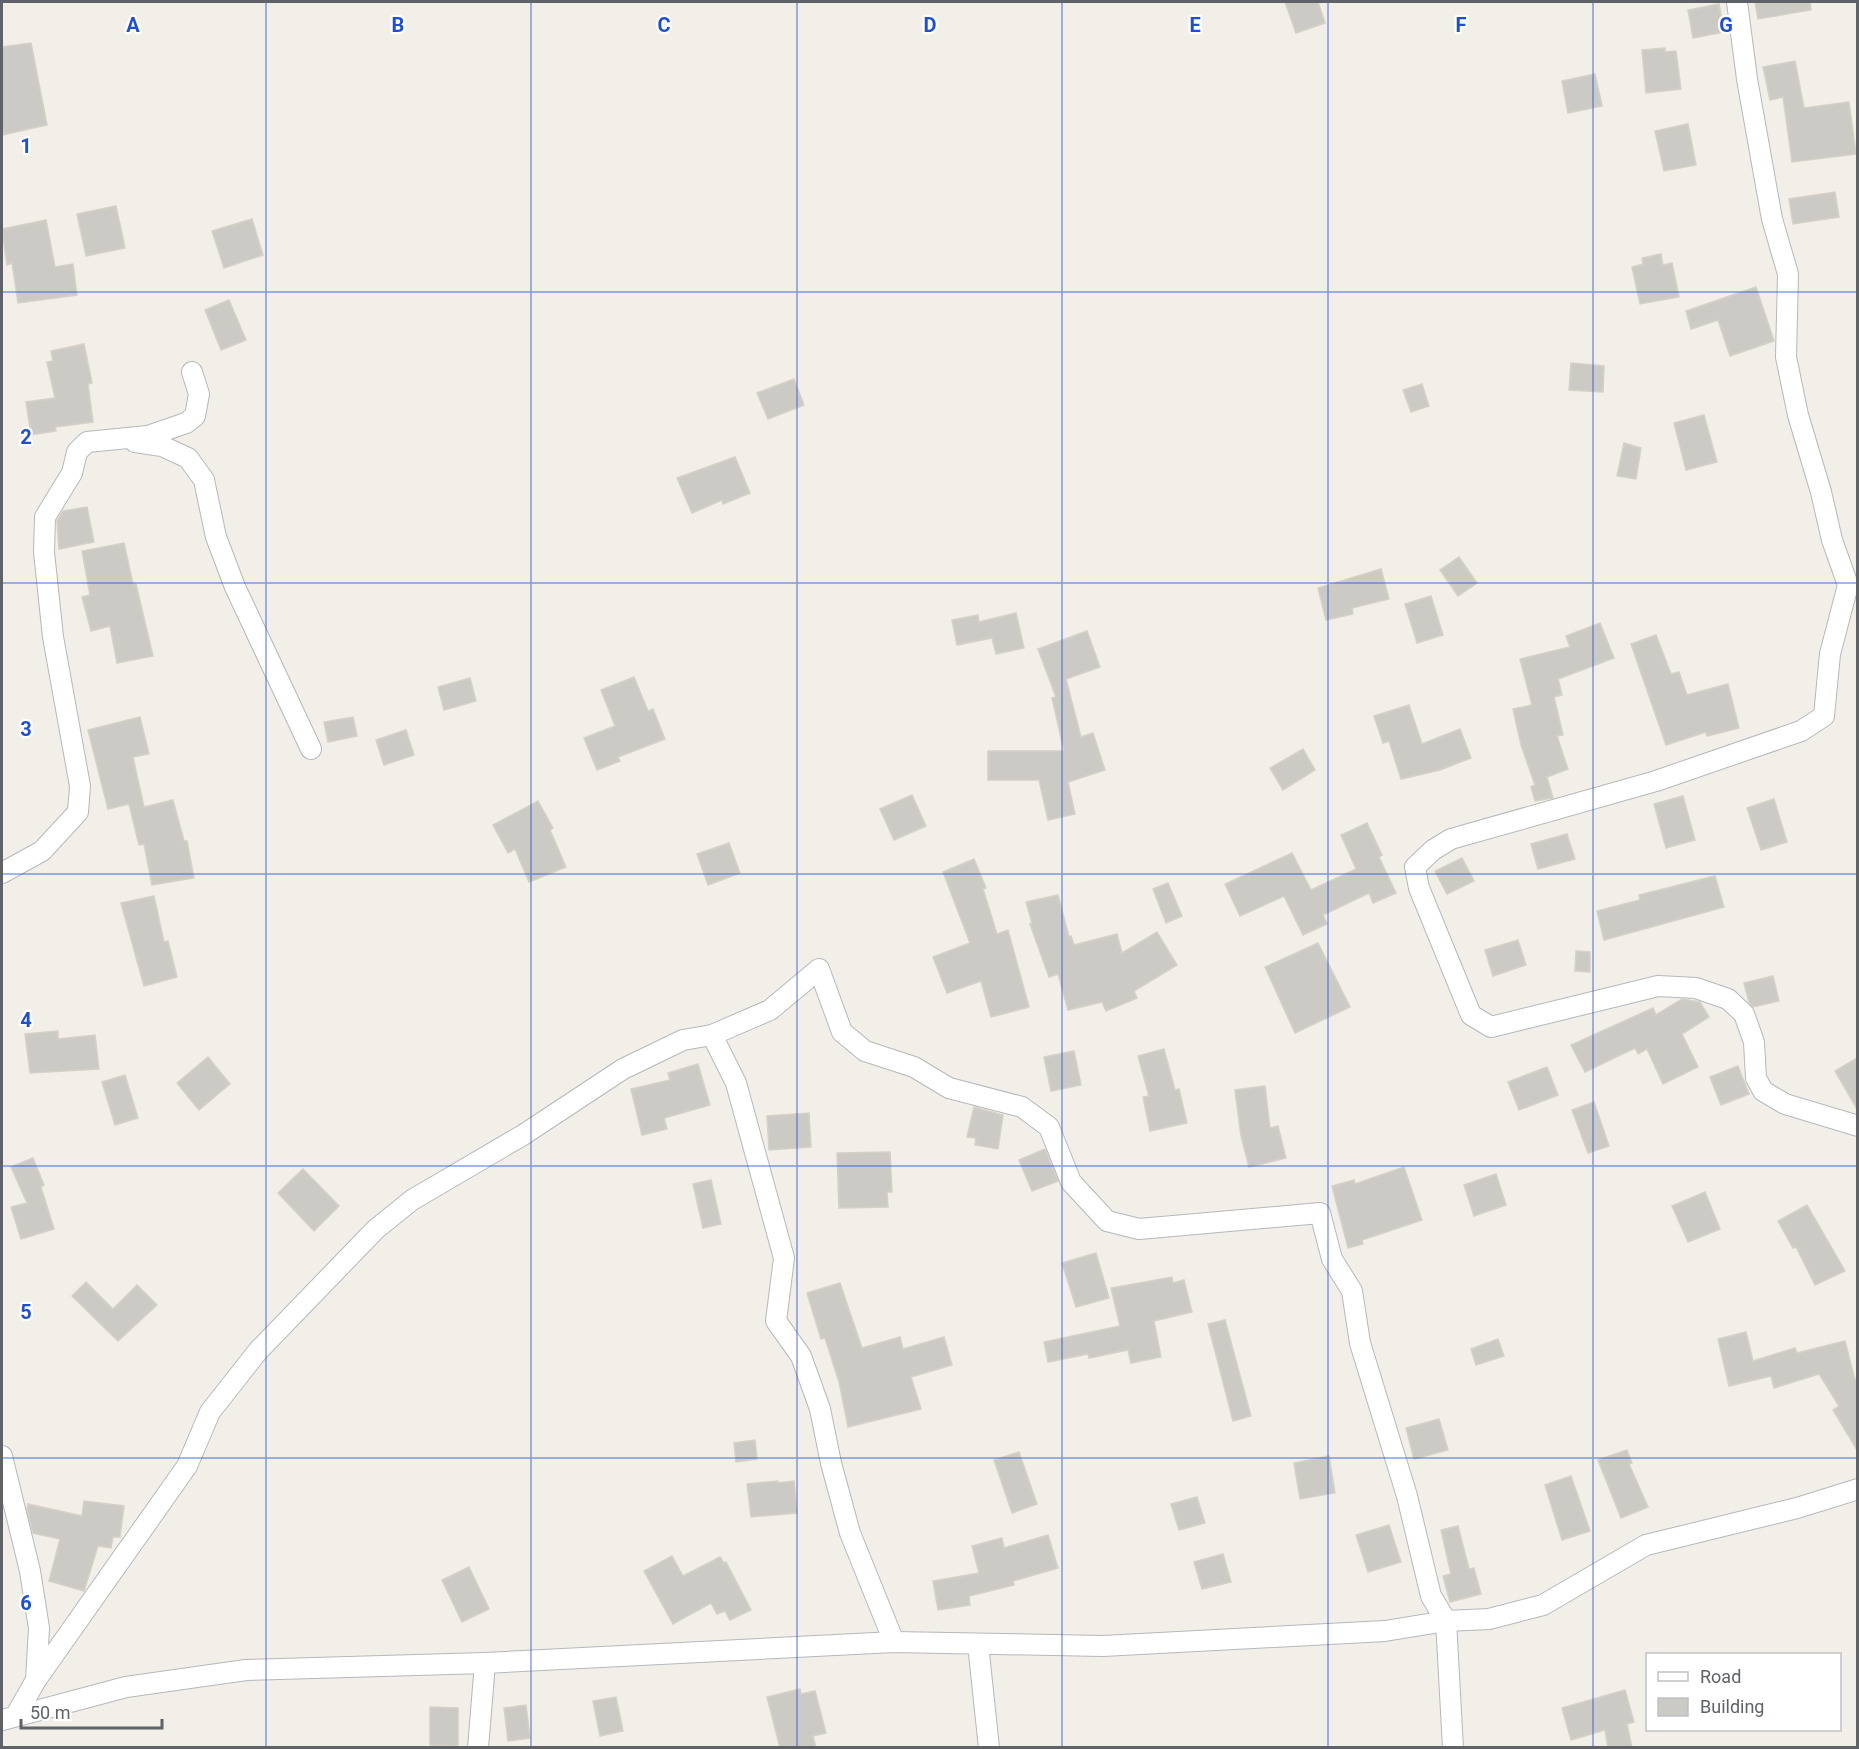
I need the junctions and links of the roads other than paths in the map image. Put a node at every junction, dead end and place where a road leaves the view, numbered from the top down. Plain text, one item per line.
1 (1737, 2) edge
2 (192, 372) dead end
3 (120, 441) junction
4 (311, 749) dead end
5 (2, 873) edge
6 (712, 1035) junction
7 (1857, 1126) edge
8 (2, 1456) edge
9 (1857, 1489) edge
10 (1446, 1621) junction
11 (894, 1642) junction
12 (978, 1644) junction
13 (485, 1663) junction
14 (36, 1680) junction
15 (9, 1718) edge
16 (478, 1748) edge
17 (989, 1748) edge
18 (1453, 1748) edge

1 - 7 street
2 - 3 street
3 - 4 street
3 - 5 street
6 - 10 street
6 - 11 street
6 - 14 street
8 - 14 street
9 - 10 street
10 - 12 street
10 - 18 street
11 - 12 street
11 - 13 street
12 - 17 street
13 - 15 street
13 - 16 street
14 - 15 street

